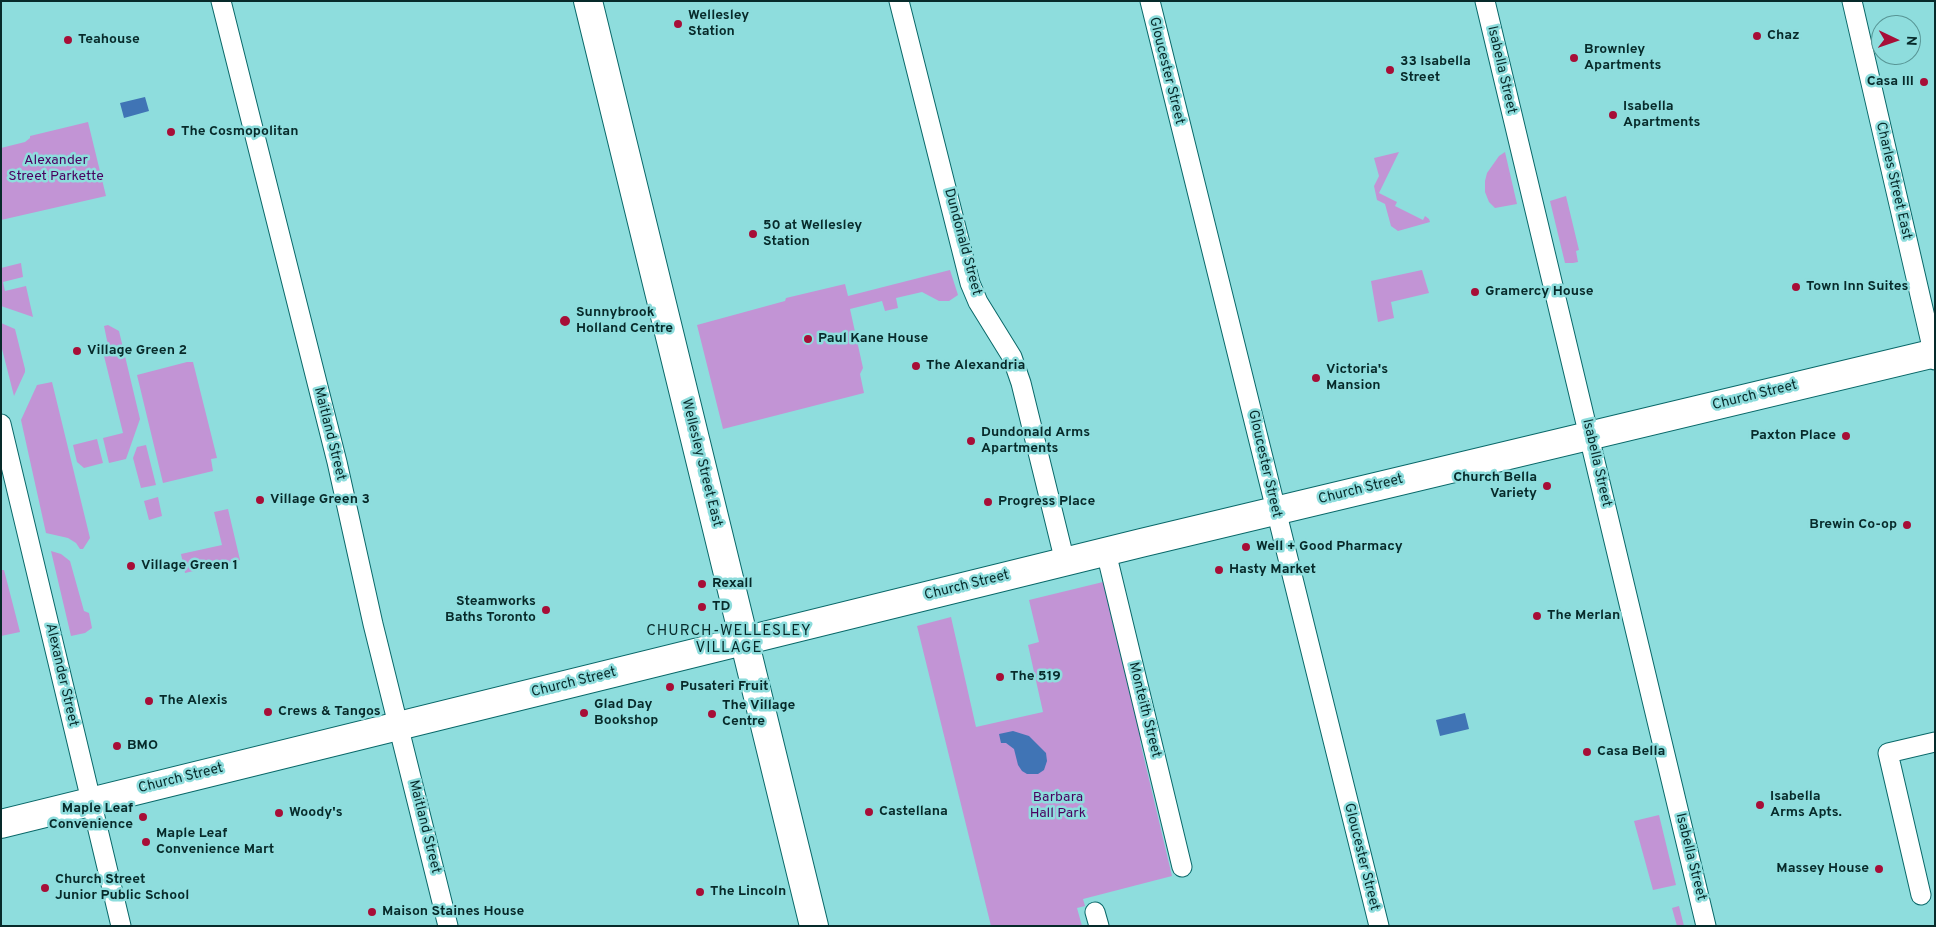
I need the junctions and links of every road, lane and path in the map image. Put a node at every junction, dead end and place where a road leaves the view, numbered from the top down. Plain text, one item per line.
1 (221, 1) edge
2 (588, 1) edge
3 (900, 1) edge
4 (1150, 1) edge
5 (1485, 1) edge
6 (1852, 1) edge
7 (1934, 355) edge
8 (1, 424) edge
9 (1589, 435) junction
10 (1275, 511) junction
11 (1106, 552) junction
12 (1065, 562) junction
13 (744, 641) junction
14 (398, 726) junction
15 (1935, 742) edge
16 (92, 802) junction
17 (1, 824) edge
18 (1182, 867) dead end
19 (1921, 895) dead end
20 (121, 926) edge
21 (448, 926) edge
22 (814, 926) edge
23 (1379, 926) edge
24 (1706, 926) edge

1 - 14 street, Maitland Street
2 - 13 main road, Wellesley Street East
3 - 12 street, Dundonald Street
4 - 10 street, Gloucester Street
5 - 9 street, Isabella Street
6 - 7 street, Charles Street East
7 - 9 main road, Church Street
8 - 16 street, Alexander Street
9 - 10 main road, Church Street
9 - 24 street, Isabella Street
10 - 11 main road, Church Street
10 - 23 street, Gloucester Street
11 - 12 main road, Church Street
11 - 18 street, Monteith Street
12 - 13 main road, Church Street
13 - 14 main road, Church Street
13 - 22 main road, Wellesley Street East
14 - 16 main road, Church Street
14 - 21 street, Maitland Street
15 - 19 street
16 - 17 main road, Church Street
16 - 20 street, Alexander Street

